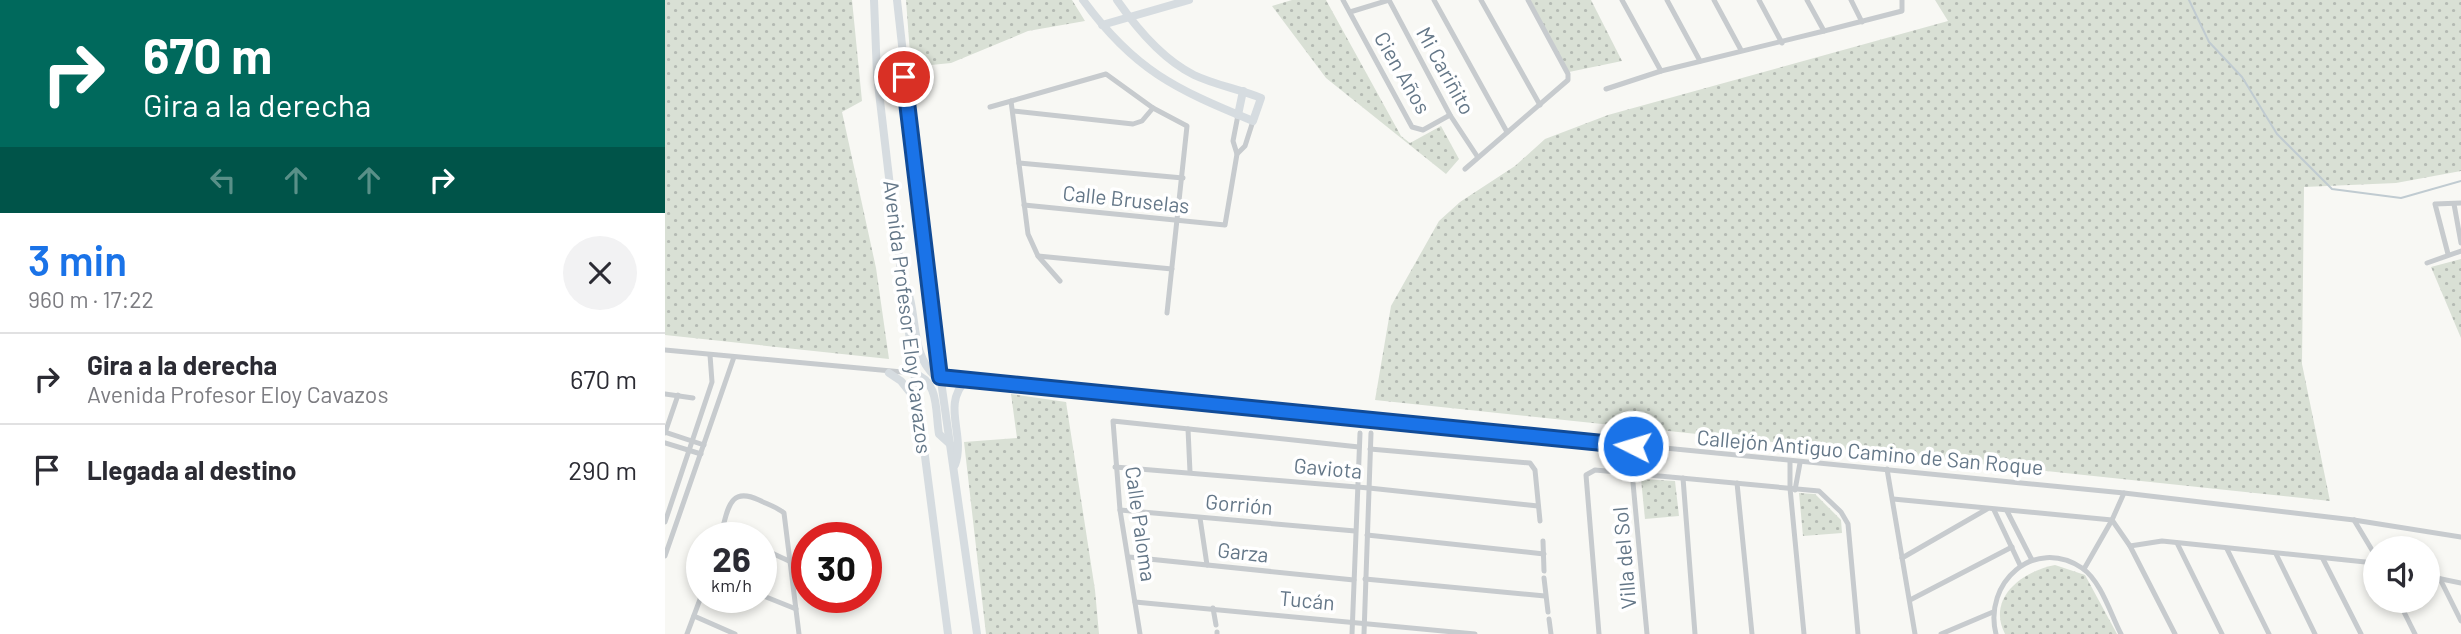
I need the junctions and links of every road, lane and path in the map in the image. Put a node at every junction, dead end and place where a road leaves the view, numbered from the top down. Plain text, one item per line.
1 (874, 0) edge
2 (897, 0) edge
3 (1083, 0) edge
4 (1117, 0) edge
5 (1189, 0) edge
6 (1343, 0) edge
7 (1389, 0) edge
8 (1434, 0) edge
9 (1481, 0) edge
10 (1528, 0) edge
11 (1622, 0) edge
12 (1668, 0) edge
13 (1714, 0) edge
14 (1759, 0) edge
15 (1807, 0) edge
16 (1851, 0) edge
17 (1902, 0) edge
18 (1350, 12) junction
19 (1130, 19) junction
20 (1862, 22) junction
21 (1102, 25) junction
22 (1824, 31) junction
23 (1782, 43) junction
24 (1741, 50) junction
25 (1700, 61) junction
26 (1661, 71) junction
27 (1606, 89) dead end
28 (1243, 91) junction
29 (1011, 101) junction
30 (1540, 105) junction
31 (990, 107) dead end
32 (1153, 108) junction
33 (1013, 111) junction
34 (1238, 115) junction
35 (1450, 115) junction
36 (1253, 121) junction
37 (1507, 132) junction
38 (1237, 155) junction
39 (1477, 156) junction
40 (1019, 163) junction
41 (1465, 169) dead end
42 (1183, 178) junction
43 (2457, 204) edge
44 (1024, 205) junction
45 (1178, 221) junction
46 (2461, 243) edge
47 (2461, 251) edge
48 (2448, 254) junction
49 (1038, 256) junction
50 (2427, 263) dead end
51 (1172, 268) junction
52 (901, 276) junction
53 (1060, 281) dead end
54 (1167, 313) dead end
55 (935, 341) junction
56 (918, 346) junction
57 (665, 350) edge
58 (711, 355) junction
59 (734, 358) junction
60 (924, 367) junction
61 (889, 373) junction
62 (913, 373) junction
63 (940, 377) junction
64 (966, 380) junction
65 (665, 394) edge
66 (678, 395) junction
67 (693, 398) dead end
68 (918, 403) junction
69 (1188, 429) junction
70 (665, 433) edge
71 (1360, 433) dead end
72 (1371, 433) dead end
73 (693, 441) junction
74 (665, 443) edge
75 (704, 444) junction
76 (950, 444) junction
77 (1633, 446) junction
78 (1359, 447) junction
79 (1644, 447) junction
80 (1370, 449) junction
81 (690, 450) junction
82 (701, 454) junction
83 (1790, 462) junction
84 (1800, 463) junction
85 (1115, 467) junction
86 (954, 468) junction
87 (1887, 469) junction
88 (1191, 472) junction
89 (1635, 473) junction
90 (1683, 478) junction
91 (1737, 483) junction
92 (1357, 487) junction
93 (1369, 488) junction
94 (1793, 490) junction
95 (2124, 493) junction
96 (1893, 499) junction
97 (1538, 506) junction
98 (1991, 509) junction
99 (1120, 510) junction
100 (2007, 511) junction
101 (1200, 518) junction
102 (2112, 520) junction
103 (2354, 520) junction
104 (1540, 521) dead end
105 (665, 522) edge
106 (725, 522) edge
107 (1355, 531) junction
108 (1367, 536) junction
109 (2364, 536) edge
110 (2461, 537) edge
111 (1543, 541) dead end
112 (2177, 543) junction
113 (2130, 546) junction
114 (2012, 547) junction
115 (2227, 548) junction
116 (1543, 554) junction
117 (2276, 554) junction
118 (777, 555) edge
119 (665, 556) edge
120 (1129, 557) junction
121 (1902, 558) junction
122 (2323, 559) junction
123 (2032, 560) junction
124 (789, 561) junction
125 (2363, 562) edge
126 (1207, 565) junction
127 (2019, 565) junction
128 (2084, 569) junction
129 (791, 575) edge
130 (1365, 579) junction
131 (2440, 579) joint
132 (1354, 580) junction
133 (2461, 583) edge
134 (1545, 596) junction
135 (1910, 600) junction
136 (1135, 601) junction
137 (1213, 608) junction
138 (1993, 612) junction
139 (695, 613) edge
140 (796, 613) edge
141 (2404, 613) edge
142 (694, 616) junction
143 (1352, 621) junction
144 (2461, 621) edge
145 (1364, 623) junction
146 (1216, 630) edge
147 (687, 634) edge
148 (735, 634) edge
149 (799, 634) edge
150 (948, 634) edge
151 (977, 634) edge
152 (1140, 634) edge
153 (1352, 634) edge
154 (1364, 634) edge
155 (1475, 634) edge
156 (1551, 634) edge
157 (1599, 634) edge
158 (1647, 634) edge
159 (1695, 634) edge
160 (1752, 634) edge
161 (1804, 634) edge
162 (1858, 634) edge
163 (1915, 634) edge
164 (1941, 634) edge
165 (1996, 634) edge
166 (2121, 634) edge
167 (2175, 634) edge
168 (2222, 634) edge
169 (2269, 634) edge
170 (2315, 634) edge
171 (2361, 634) edge
172 (2415, 634) edge

1 - 52 main road, Avenida Profesor Eloy Cavazos
2 - 55 main road, Avenida Profesor Eloy Cavazos
3 - 21 main road
4 - 19 main road
5 - 19 main road
6 - 18 street, Cien Años
7 - 18 street
7 - 35 street, Mi Cariñito
8 - 37 street
9 - 30 street
10 - 30 street
11 - 26 street
12 - 25 street
13 - 24 street
14 - 23 street
15 - 22 street
16 - 20 street
17 - 20 street
18 - 35 street, Cien Años
19 - 21 main road
19 - 28 main road
20 - 22 street
21 - 34 main road
22 - 23 street
23 - 24 street
24 - 25 street
25 - 26 street
26 - 27 street
28 - 34 main road
28 - 36 main road
29 - 31 street
29 - 32 street
29 - 33 street
30 - 37 street
32 - 33 street
32 - 42 street
33 - 40 street
34 - 36 main road
34 - 38 street
35 - 39 street, Mi Cariñito
36 - 38 street
37 - 39 street
38 - 45 street, Calle Bruselas
39 - 41 street
40 - 42 street
40 - 44 street
42 - 45 street
43 - 46 street
43 - 48 street
44 - 45 street, Calle Bruselas
44 - 49 street
45 - 51 street
47 - 48 street
48 - 50 street
49 - 51 street
49 - 53 street
51 - 54 street
52 - 56 main road
52 - 62 main road, Avenida Profesor Eloy Cavazos
55 - 56 main road
55 - 60 main road
55 - 63 main road, Avenida Profesor Eloy Cavazos
56 - 60 main road
57 - 58 street
58 - 59 street
58 - 73 street
59 - 61 street
59 - 75 street
60 - 62 main road
60 - 63 main road
61 - 62 street
61 - 68 main road
62 - 68 main road, Avenida Profesor Eloy Cavazos
62 - 76 main road
63 - 64 street, Callejón Antiguo Camino de San Roque
63 - 76 main road, Avenida Profesor Eloy Cavazos
64 - 77 street, Callejón Antiguo Camino de San Roque
64 - 86 main road
65 - 66 street
66 - 67 street
66 - 70 street
68 - 150 main road, Avenida Profesor Eloy Cavazos
69 - 78 street
69 - 85 street, Calle Paloma
69 - 88 street
70 - 73 street
71 - 78 street
72 - 80 street
73 - 75 street
73 - 81 street
74 - 81 street
75 - 82 street
76 - 86 main road, Avenida Profesor Eloy Cavazos
77 - 79 street, Callejón Antiguo Camino de San Roque
77 - 89 street, Villa del Sol
78 - 92 street
79 - 83 street, Callejón Antiguo Camino de San Roque
79 - 89 street
80 - 93 street
80 - 97 street
81 - 82 street
81 - 105 street
82 - 119 street
83 - 84 street, Callejón Antiguo Camino de San Roque
83 - 94 street
84 - 87 street, Callejón Antiguo Camino de San Roque
84 - 94 street
85 - 88 street, Gaviota
85 - 99 street, Calle Paloma
86 - 151 main road, Avenida Profesor Eloy Cavazos
87 - 95 street, Callejón Antiguo Camino de San Roque
87 - 96 street
88 - 92 street, Gaviota
89 - 90 street
89 - 157 street
89 - 158 street, Villa del Sol
90 - 91 street
90 - 159 street
91 - 94 street
91 - 160 street
92 - 93 street, Gaviota
92 - 107 street
93 - 97 street, Gaviota
93 - 108 street
94 - 161 street
94 - 162 street
95 - 102 street
95 - 103 street, Callejón Antiguo Camino de San Roque
96 - 98 street
96 - 121 street
97 - 104 street
98 - 100 street
98 - 114 street
98 - 121 street
99 - 101 street, Gorrión
99 - 120 street, Calle Paloma
100 - 102 street
100 - 123 street
101 - 107 street, Gorrión
101 - 126 street
102 - 113 street
102 - 128 street
103 - 109 street
103 - 110 street, Callejón Antiguo Camino de San Roque
106 - 124 street
107 - 132 street
108 - 116 street
108 - 130 street
111 - 116 street
112 - 113 street
112 - 115 street
112 - 168 street
113 - 167 street
114 - 127 street
114 - 135 street
115 - 117 street
115 - 169 street
116 - 134 street
117 - 122 street
117 - 170 street
118 - 124 street
120 - 126 street, Garza
120 - 136 street, Calle Paloma
121 - 135 street
122 - 125 street
122 - 171 street
123 - 127 street
123 - 128 street
124 - 129 street
126 - 132 street, Garza
127 - 138 street
128 - 166 street
130 - 134 street
130 - 145 street
131 - 133 street
131 - 144 street
132 - 143 street
134 - 156 street
135 - 163 street
136 - 137 street, Tucán
136 - 152 street, Calle Paloma
137 - 143 street, Tucán
137 - 146 street
138 - 164 street
138 - 165 street
139 - 142 street
140 - 149 street
141 - 172 street
142 - 147 street
142 - 148 street
143 - 145 street, Tucán
143 - 153 street
145 - 154 street
145 - 155 street, Tucán

